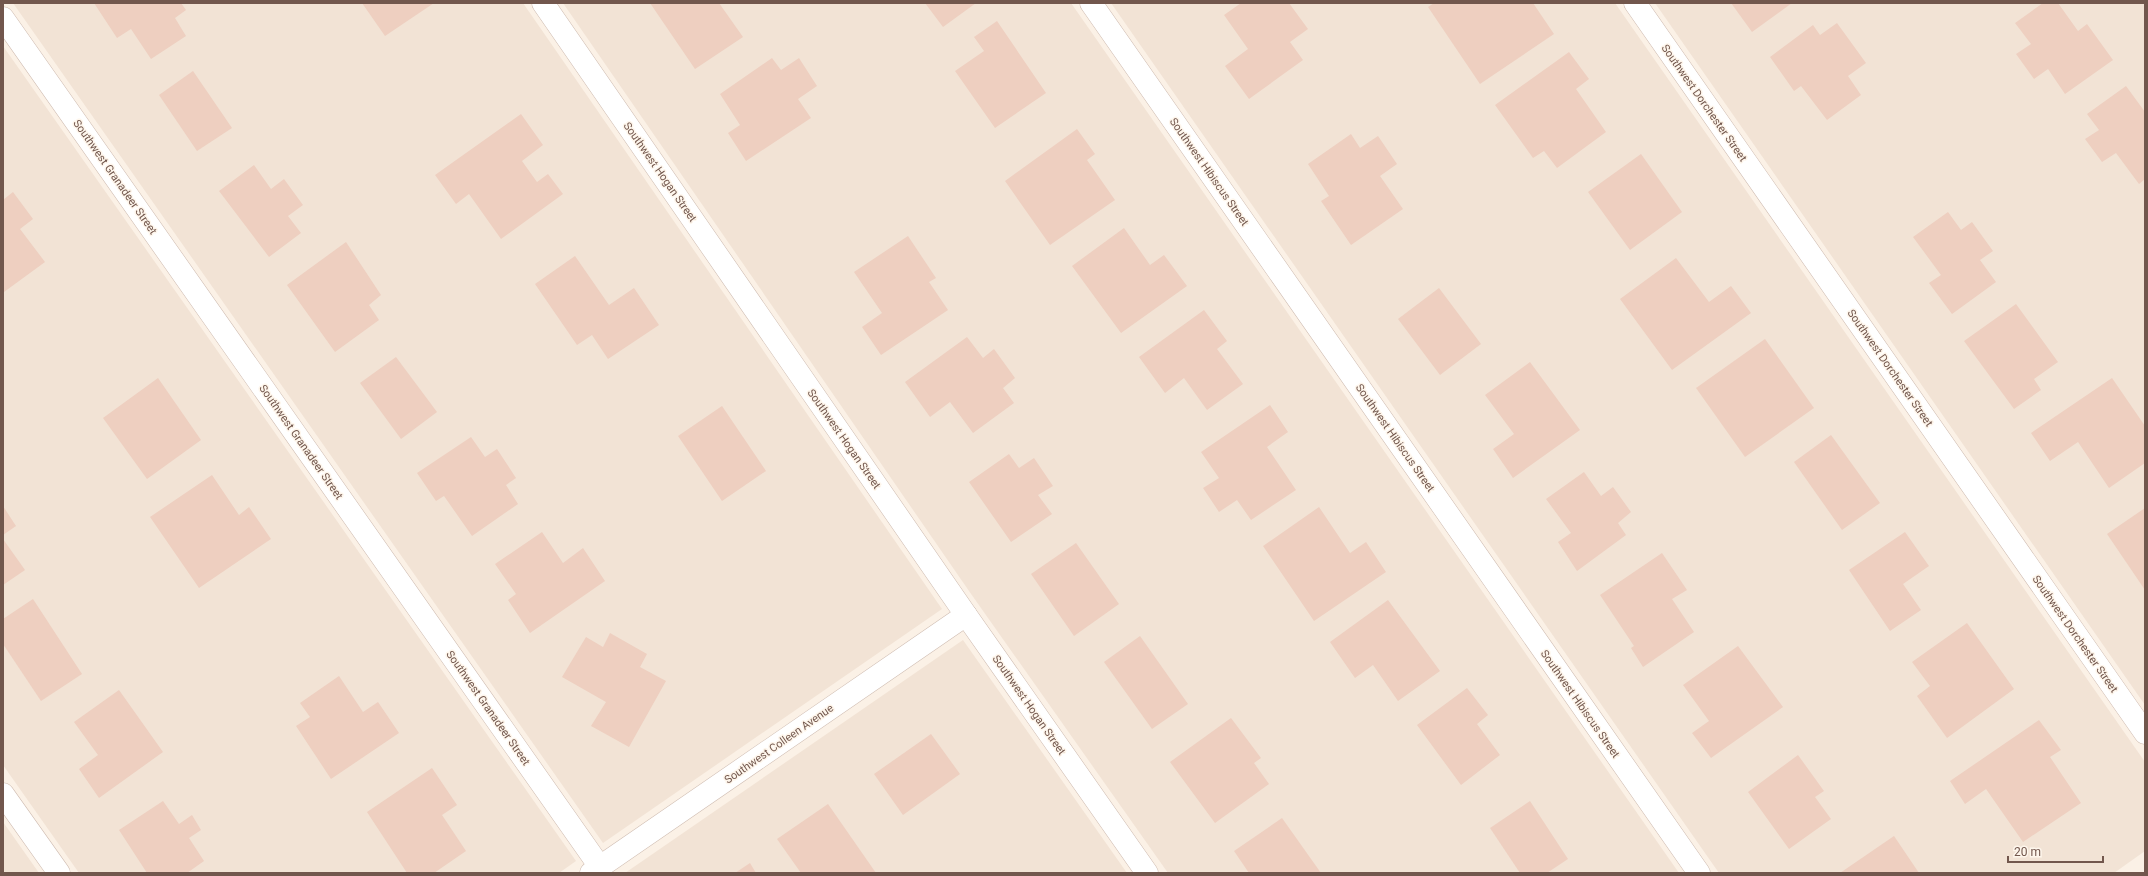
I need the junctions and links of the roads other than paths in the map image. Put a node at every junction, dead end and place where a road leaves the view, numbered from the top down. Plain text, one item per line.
1 (543, 3) edge
2 (1091, 3) edge
3 (1635, 3) edge
4 (3, 18) edge
5 (966, 615) junction
6 (2145, 733) edge
7 (3, 794) edge
8 (595, 870) edge
9 (59, 873) edge
10 (1148, 873) edge
11 (1699, 873) edge

1 - 5 street, Southwest Hogan Street
2 - 11 street, Southwest Hibiscus Street
3 - 6 street, Southwest Dorchester Street
4 - 8 street, Southwest Granadeer Street
5 - 8 street, Southwest Colleen Avenue
5 - 10 street, Southwest Hogan Street
7 - 9 street

